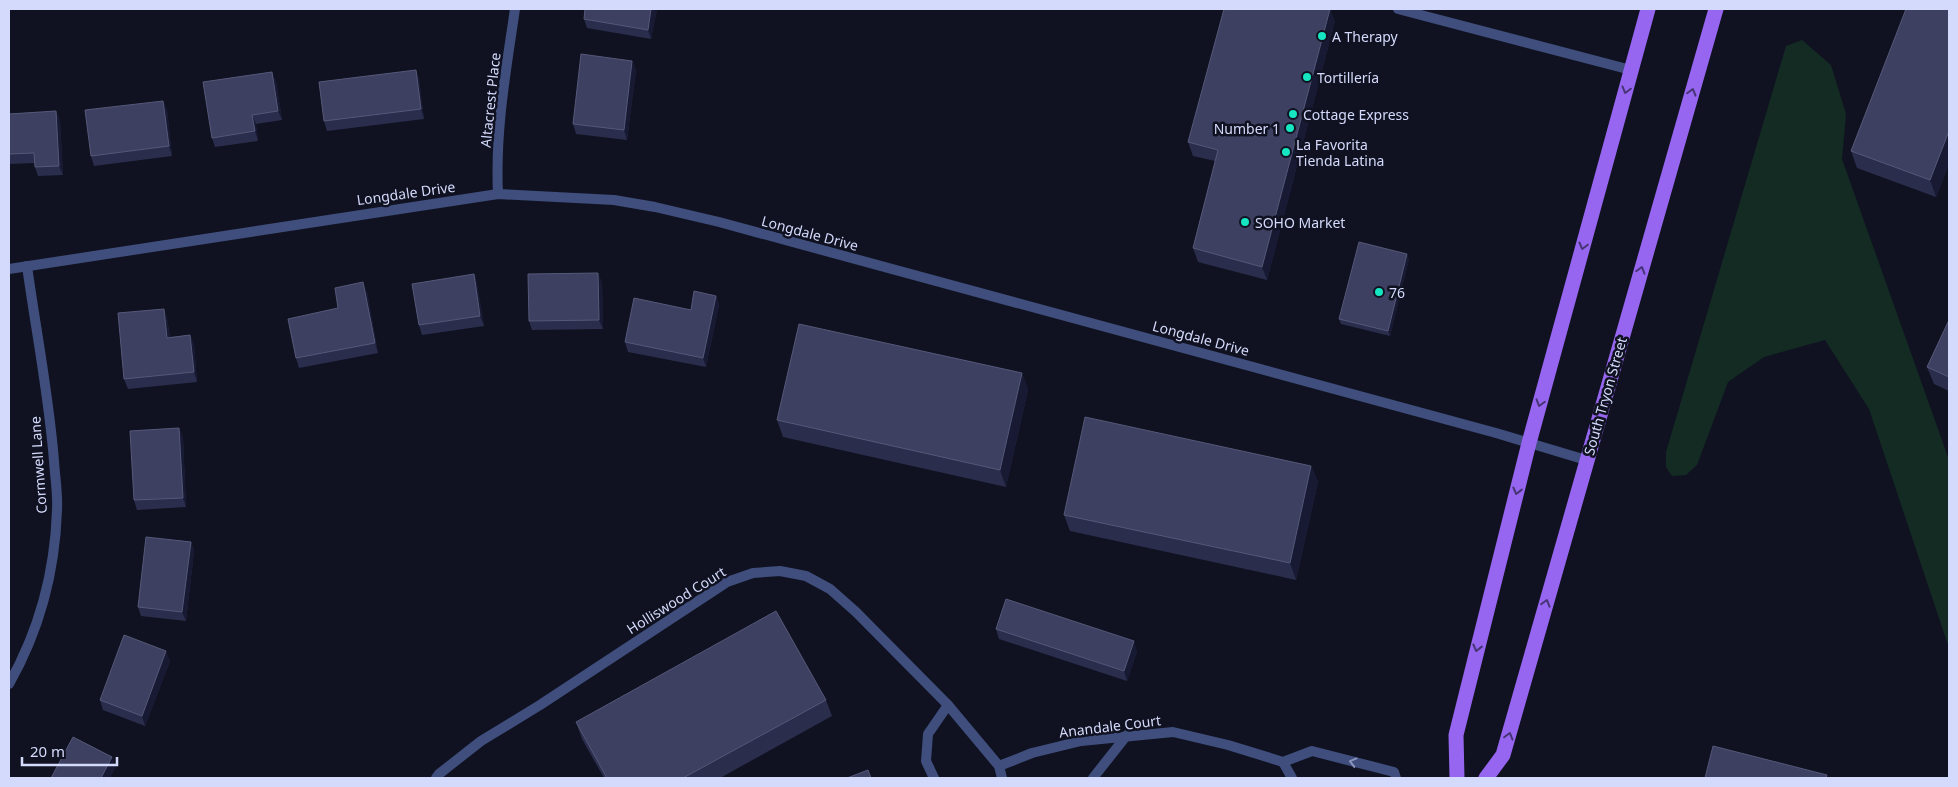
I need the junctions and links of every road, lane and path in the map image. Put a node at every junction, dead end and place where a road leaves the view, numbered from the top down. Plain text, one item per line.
1 (515, 9) edge
2 (1398, 9) edge
3 (1648, 9) edge
4 (1716, 9) edge
5 (1631, 70) junction
6 (498, 194) junction
7 (26, 266) junction
8 (9, 269) edge
9 (1529, 443) junction
10 (1586, 460) junction
11 (9, 684) edge
12 (948, 705) junction
13 (1127, 736) junction
14 (1283, 762) junction
15 (999, 766) junction
16 (436, 778) edge
17 (934, 778) edge
18 (1002, 778) edge
19 (1093, 778) edge
20 (1292, 778) edge
21 (1396, 778) edge
22 (1457, 778) edge
23 (1486, 778) edge

1 - 6 street, Altacrest Place
2 - 5 street
3 - 5 main road
10 -> 4 main road, South Tryon Street
5 -> 9 main road
6 - 7 street, Longdale Drive
6 - 9 street, Longdale Drive
7 - 8 street, Longdale Drive
7 - 11 street, Cormwell Lane
9 - 10 street, Longdale Drive
9 -> 22 main road
23 -> 10 main road, South Tryon Street
12 - 15 street, Holliswood Court
12 - 16 street, Holliswood Court
12 - 17 street
13 - 14 street, Anandale Court
13 - 15 street, Anandale Court
13 - 19 street
14 - 20 street
21 -> 14 street
15 - 18 street, Holliswood Court

